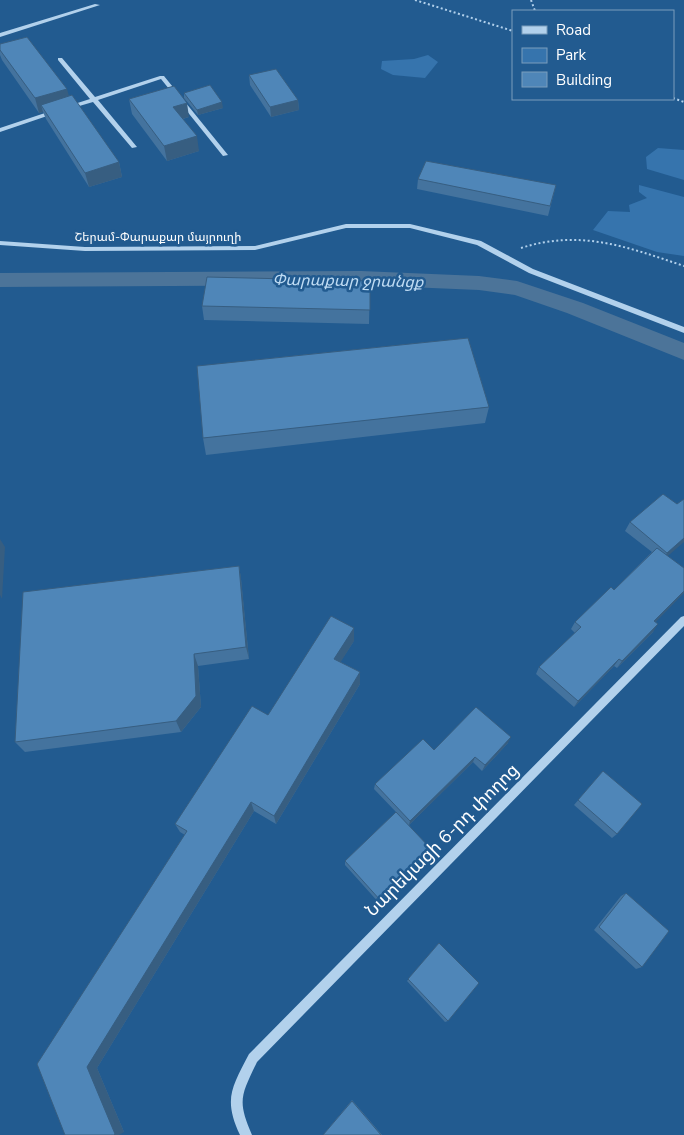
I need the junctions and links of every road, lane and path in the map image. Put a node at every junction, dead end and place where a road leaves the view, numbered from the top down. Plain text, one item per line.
1 (415, 0) edge
2 (97, 5) dead end
3 (512, 31) edge
4 (0, 35) edge
5 (60, 59) dead end
6 (95, 99) junction
7 (0, 130) edge
8 (134, 147) dead end
9 (225, 155) dead end
10 (0, 243) edge
11 (502, 256) junction
12 (684, 266) edge
13 (684, 330) edge
14 (684, 620) edge
15 (246, 1135) edge

1 - 3 path
2 - 4 lane
5 - 6 street
6 - 7 street
6 - 8 street
6 - 9 street
10 - 11 street, Շերամ-Փարաքար մայրուղի
11 - 12 path
11 - 13 street, Շերամ-Փարաքար մայրուղի
14 - 15 street, Նարեկացի 6-րդ փողոց

